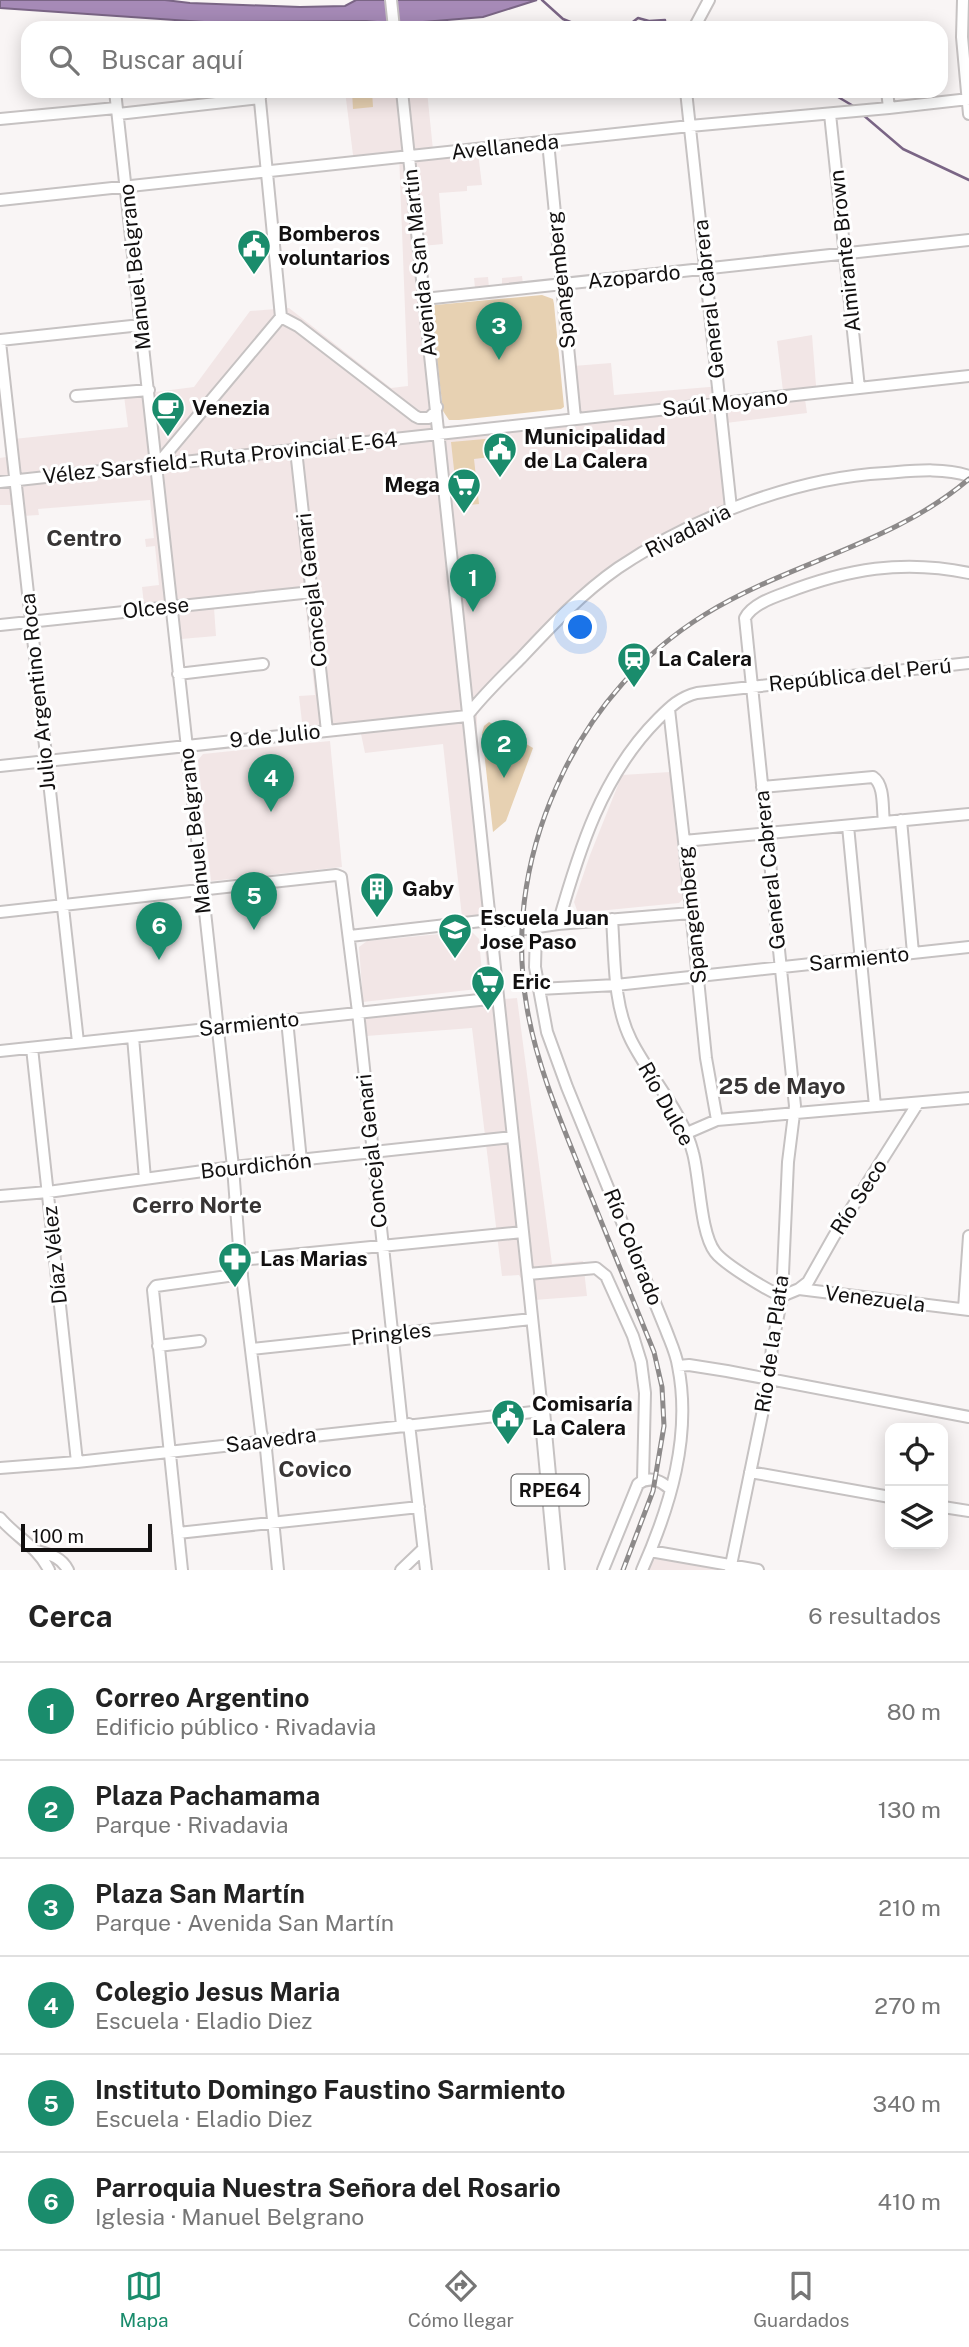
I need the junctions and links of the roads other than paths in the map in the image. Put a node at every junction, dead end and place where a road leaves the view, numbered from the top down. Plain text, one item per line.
1 (391, 0) edge
2 (709, 0) edge
3 (963, 0) edge
4 (393, 21) edge
5 (698, 21) edge
6 (116, 98) edge
7 (232, 98) edge
8 (259, 98) edge
9 (403, 98) edge
10 (686, 98) edge
11 (888, 98) edge
12 (968, 99) edge
13 (889, 108) junction
14 (117, 111) junction
15 (830, 114) junction
16 (969, 114) edge
17 (0, 118) edge
18 (690, 126) junction
19 (548, 142) junction
20 (409, 157) junction
21 (267, 171) junction
22 (127, 185) junction
23 (0, 200) edge
24 (969, 240) edge
25 (845, 252) junction
26 (705, 269) junction
27 (561, 285) junction
28 (424, 299) junction
29 (281, 317) junction
30 (141, 325) junction
31 (0, 341) edge
32 (969, 376) edge
33 (859, 388) junction
34 (149, 390) junction
35 (76, 396) dead end
36 (719, 404) junction
37 (437, 407) junction
38 (415, 416) junction
39 (575, 418) junction
40 (439, 435) junction
41 (411, 437) junction
42 (296, 450) junction
43 (969, 463) edge
44 (156, 466) junction
45 (965, 475) edge
46 (15, 480) junction
47 (0, 482) edge
48 (732, 508) junction
49 (969, 573) edge
50 (312, 592) junction
51 (171, 606) junction
52 (30, 621) junction
53 (0, 625) edge
54 (969, 663) edge
55 (263, 664) dead end
56 (178, 674) junction
57 (464, 682) junction
58 (751, 687) junction
59 (487, 693) junction
60 (668, 709) junction
61 (467, 716) junction
62 (327, 731) junction
63 (186, 745) junction
64 (45, 761) junction
65 (0, 766) edge
66 (762, 787) junction
67 (969, 814) edge
68 (901, 821) junction
69 (884, 822) junction
70 (848, 826) junction
71 (766, 833) junction
72 (684, 841) junction
73 (202, 890) junction
74 (62, 905) junction
75 (0, 912) edge
76 (691, 913) junction
77 (612, 919) junction
78 (490, 920) junction
79 (558, 924) junction
80 (536, 928) junction
81 (491, 934) junction
82 (350, 936) junction
83 (969, 947) edge
84 (913, 953) junction
85 (861, 959) junction
86 (780, 968) junction
87 (698, 976) junction
88 (616, 985) junction
89 (539, 989) junction
90 (498, 998) junction
91 (358, 1012) junction
92 (287, 1020) junction
93 (216, 1027) junction
94 (132, 1037) junction
95 (78, 1042) junction
96 (32, 1048) junction
97 (0, 1051) edge
98 (969, 1098) edge
99 (918, 1103) junction
100 (875, 1106) junction
101 (794, 1115) junction
102 (717, 1120) junction
103 (687, 1133) junction
104 (513, 1137) junction
105 (372, 1153) junction
106 (301, 1161) junction
107 (233, 1167) junction
108 (145, 1179) junction
109 (48, 1192) junction
110 (0, 1196) edge
111 (523, 1232) junction
112 (969, 1236) edge
113 (382, 1246) junction
114 (240, 1260) junction
115 (242, 1274) junction
116 (527, 1275) junction
117 (799, 1289) junction
118 (782, 1296) junction
119 (967, 1310) edge
120 (532, 1319) junction
121 (392, 1334) junction
122 (200, 1341) dead end
123 (158, 1346) junction
124 (251, 1349) junction
125 (678, 1366) junction
126 (769, 1381) junction
127 (542, 1411) junction
128 (969, 1417) edge
129 (406, 1424) junction
130 (264, 1440) junction
131 (170, 1451) junction
132 (77, 1462) junction
133 (0, 1468) edge
134 (750, 1472) junction
135 (643, 1480) junction
136 (671, 1490) junction
137 (885, 1496) edge
138 (419, 1507) junction
139 (948, 1508) edge
140 (969, 1511) edge
141 (0, 1518) edge
142 (274, 1523) junction
143 (178, 1533) junction
144 (423, 1549) junction
145 (37, 1551) junction
146 (650, 1551) junction
147 (730, 1567) edge
148 (49, 1570) edge
149 (68, 1570) edge
150 (182, 1570) edge
151 (278, 1570) edge
152 (401, 1570) edge
153 (426, 1570) edge
154 (557, 1570) edge
155 (603, 1570) edge
156 (642, 1570) edge
157 (758, 1570) edge

1 - 4 street
2 - 5 street
3 - 12 street
6 - 14 street, Manuel Belgrano
7 - 14 street
8 - 21 street
9 - 20 street, Avenida San Martín
10 - 18 street, General Cabrera
11 - 13 street
12 - 13 street, Avellaneda
12 - 16 street
13 - 15 street, Avellaneda
14 - 17 street
14 - 22 street, Manuel Belgrano
15 - 18 street, Avellaneda
15 - 25 street, Almirante Brown
18 - 19 street, Avellaneda
18 - 26 street, General Cabrera
19 - 20 street, Avellaneda
19 - 27 street, Spangemberg
20 - 21 street, Avellaneda
20 - 28 street, Avenida San Martín
21 - 22 street, Avellaneda
21 - 29 street
22 - 23 street, Avellaneda
22 - 30 street, Manuel Belgrano
24 - 25 street, Azopardo
25 - 26 street, Azopardo
25 - 33 street, Almirante Brown
26 - 27 street, Azopardo
26 - 36 street, General Cabrera
27 - 28 street, Azopardo
27 - 39 street, Spangemberg
28 - 37 street, Avenida San Martín
29 - 38 street
29 - 44 street
30 - 31 street
30 - 34 street, Manuel Belgrano
31 - 46 street, Julio Argentino Roca
32 - 33 street, Saúl Moyano
33 - 36 street, Saúl Moyano
34 - 35 street
34 - 44 street, Manuel Belgrano
36 - 39 street, Saúl Moyano
36 - 48 street, General Cabrera
37 - 38 street
37 - 40 street, Avenida San Martín
38 - 41 street
39 - 40 street, Saúl Moyano
40 - 41 street, Vélez Sarsfield - Ruta Provincial E-64
40 - 57 street, RPE64
41 - 42 street, Vélez Sarsfield - Ruta Provincial E-64
42 - 44 street, Vélez Sarsfield - Ruta Provincial E-64
42 - 50 street, Concejal Genari
43 - 45 street
44 - 46 street, Vélez Sarsfield - Ruta Provincial E-64
44 - 51 street, Manuel Belgrano
45 - 48 street, Rivadavia
46 - 47 street, Vélez Sarsfield - Ruta Provincial E-64
46 - 52 street, Julio Argentino Roca
48 - 59 street, Rivadavia
49 - 58 street, General Cabrera
50 - 51 street, Olcese
50 - 62 street, Concejal Genari
51 - 52 street, Olcese
51 - 56 street, Manuel Belgrano
52 - 53 street, Olcese
52 - 64 street, Julio Argentino Roca
54 - 58 street, República del Perú
55 - 56 street
56 - 63 street, Manuel Belgrano
57 - 59 street
57 - 61 street, RPE64
58 - 60 street
58 - 66 street, General Cabrera
59 - 61 street, Rivadavia
60 - 72 street, Spangemberg
60 - 79 street
61 - 62 street, 9 de Julio
61 - 78 street, RPE64
62 - 63 street, 9 de Julio
63 - 64 street, 9 de Julio
63 - 73 street, Manuel Belgrano
64 - 65 street, 9 de Julio
64 - 74 street, Julio Argentino Roca
66 - 69 street
66 - 71 street, General Cabrera
67 - 68 street
68 - 69 street
68 - 84 street
69 - 70 street
70 - 71 street
70 - 85 street
71 - 72 street
71 - 86 street, General Cabrera
72 - 76 street, Spangemberg
73 - 74 street
73 - 82 street, Concejal Genari
73 - 93 street, Manuel Belgrano
74 - 75 street
74 - 95 street, Julio Argentino Roca
76 - 77 street
76 - 87 street, Spangemberg
77 - 79 street
77 - 88 street, Río Dulce
78 - 81 street, RPE64
78 - 82 street
79 - 80 street
80 - 81 street
80 - 89 street, Río Colorado
81 - 90 street, RPE64
82 - 91 street, Concejal Genari
83 - 84 street, Sarmiento
84 - 85 street, Sarmiento
85 - 86 street, Sarmiento
85 - 100 street
86 - 87 street, Sarmiento
86 - 101 street, General Cabrera
87 - 88 street, Sarmiento
87 - 102 street, Spangemberg
88 - 89 street, Sarmiento
88 - 103 street, Río Dulce
89 - 125 street, Río Colorado
90 - 91 street, Sarmiento
90 - 104 street, RPE64
91 - 92 street, Sarmiento
91 - 105 street, Concejal Genari
92 - 93 street, Sarmiento
92 - 106 street
93 - 94 street, Sarmiento
93 - 107 street, Manuel Belgrano
94 - 95 street, Sarmiento
94 - 108 street
95 - 96 street, Sarmiento
96 - 97 street, Sarmiento
96 - 109 street, Díaz Vélez
98 - 99 street
99 - 100 street
99 - 117 street, Río Seco
100 - 101 street
101 - 102 street
101 - 118 street, Río de la Plata
102 - 103 street
103 - 118 street, Río Dulce
104 - 105 street, Bourdichón
104 - 111 street, RPE64
105 - 106 street, Bourdichón
105 - 113 street, Concejal Genari
106 - 107 street, Bourdichón
107 - 108 street, Bourdichón
107 - 114 street, Manuel Belgrano
108 - 109 street, Bourdichón
109 - 110 street, Bourdichón
109 - 132 street, Díaz Vélez
111 - 113 street
111 - 116 street, RPE64
112 - 119 street
113 - 114 street
113 - 121 street, Concejal Genari
114 - 115 street, Manuel Belgrano
115 - 123 street
115 - 124 street, Manuel Belgrano
116 - 120 street, RPE64
116 - 135 street
117 - 118 street, Venezuela
117 - 119 street, Venezuela
118 - 126 street, Río de la Plata
120 - 121 street, Pringles
120 - 127 street, RPE64
121 - 124 street, Pringles
121 - 129 street, Concejal Genari
122 - 123 street
123 - 131 street
124 - 130 street, Manuel Belgrano
125 - 126 street
125 - 136 street, Río Colorado
126 - 128 street
126 - 134 street, Río de la Plata
127 - 129 street, Saavedra
127 - 154 main road, RPE64
129 - 130 street, Saavedra
129 - 138 street, Concejal Genari
130 - 131 street, Saavedra
130 - 142 street, Manuel Belgrano
131 - 132 street, Saavedra
131 - 143 street
132 - 133 street, Saavedra
134 - 137 street
134 - 147 street, Río de la Plata
135 - 136 street
135 - 155 street
136 - 146 street, Río Colorado
138 - 142 street
138 - 144 street, Concejal Genari
139 - 140 street
141 - 145 street
142 - 143 street
142 - 151 street, Manuel Belgrano
143 - 150 street
144 - 152 street
144 - 153 street, Concejal Genari
145 - 148 street
145 - 149 street
146 - 147 street
146 - 156 street, Río Colorado
147 - 157 street

